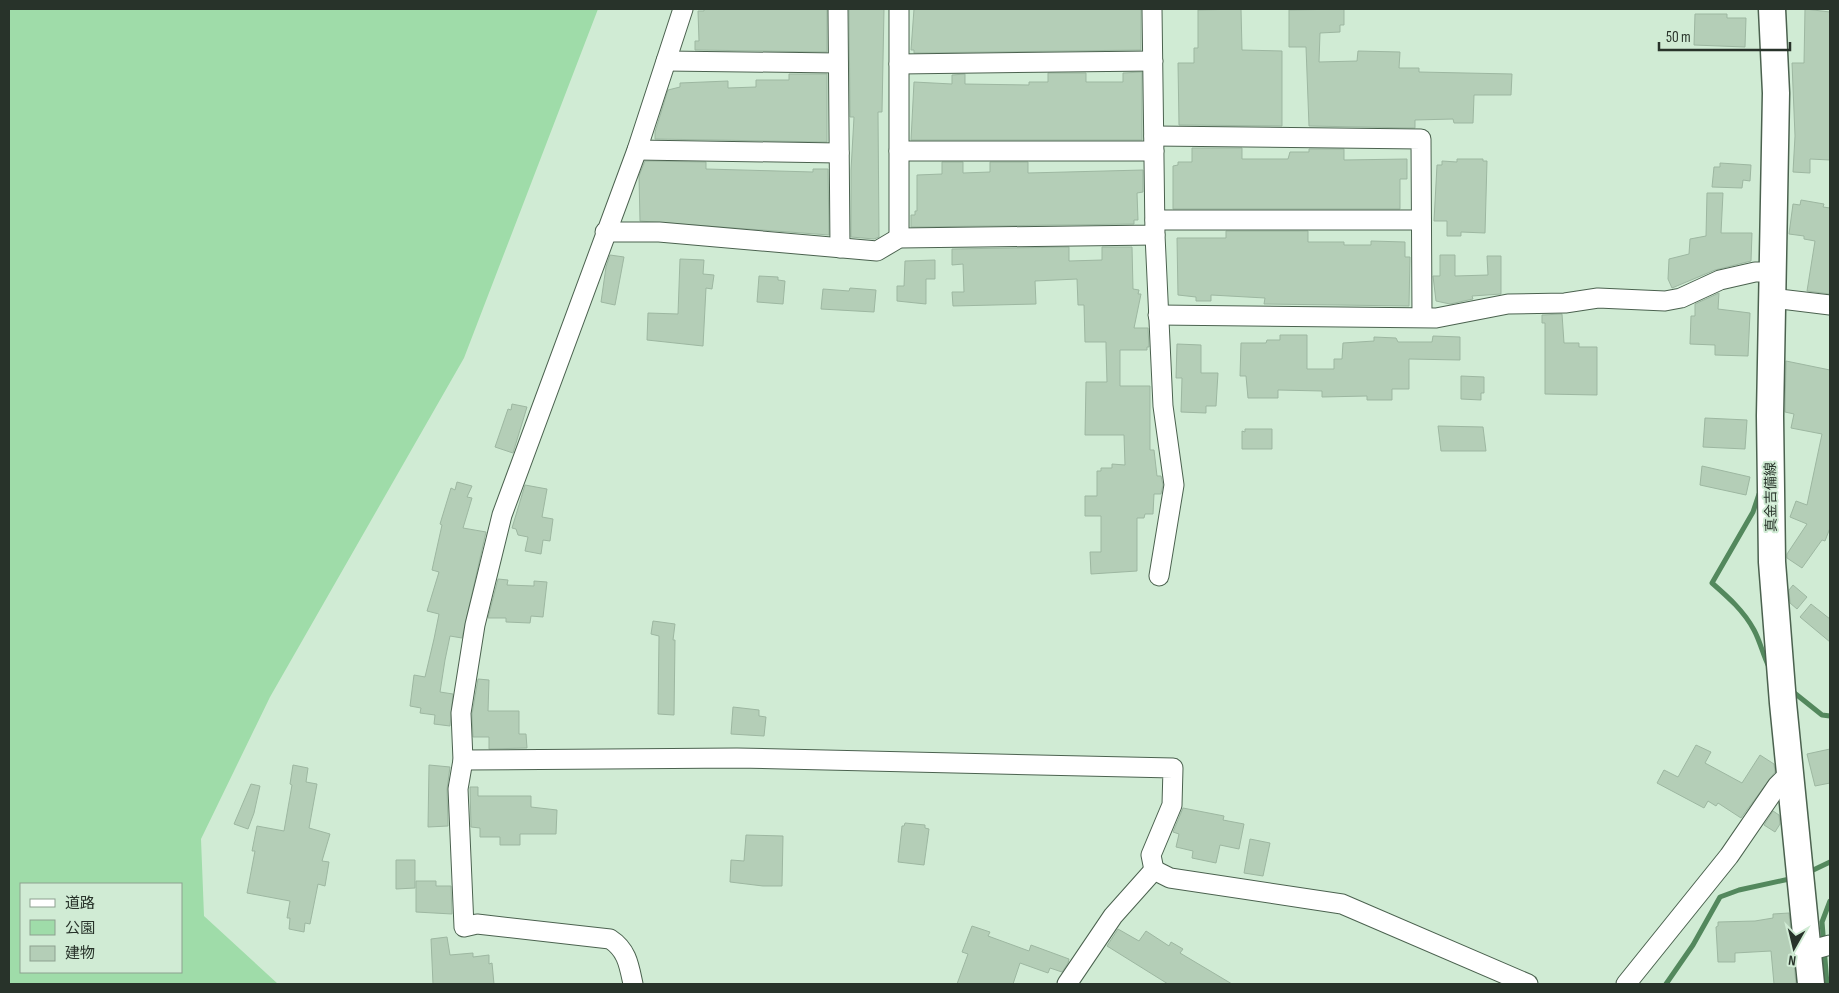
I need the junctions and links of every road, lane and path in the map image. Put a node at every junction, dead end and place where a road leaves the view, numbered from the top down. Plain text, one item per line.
1 (683, 9) edge
2 (838, 9) edge
3 (899, 9) edge
4 (1152, 9) edge
5 (1772, 9) edge
6 (666, 61) junction
7 (1153, 61) junction
8 (838, 63) junction
9 (899, 64) junction
10 (1154, 143) junction
11 (637, 150) junction
12 (899, 151) junction
13 (839, 154) junction
14 (1421, 220) junction
15 (1155, 227) junction
16 (605, 232) junction
17 (899, 238) junction
18 (840, 248) junction
19 (1766, 279) junction
20 (1830, 304) edge
21 (1158, 316) junction
22 (1422, 316) junction
23 (1159, 576) dead end
24 (463, 760) junction
25 (1791, 772) junction
26 (1154, 870) junction
27 (1819, 948) edge
28 (633, 984) edge
29 (1067, 984) edge
30 (1528, 984) edge
31 (1626, 984) edge
32 (1811, 984) edge

1 - 6 street
2 - 8 street
3 - 9 street
4 - 7 street
5 - 19 main road, 真金吉備線
6 - 8 street
6 - 11 street
7 - 9 street
7 - 10 street
8 - 13 street
9 - 12 street
10 - 12 street
10 - 14 street
10 - 15 street
11 - 13 street
11 - 16 street
12 - 17 street
13 - 18 street
14 - 15 street
14 - 22 street
15 - 17 street
15 - 21 street
16 - 18 street
16 - 24 street
17 - 18 street
19 - 20 street
19 - 22 street
19 - 25 main road, 真金吉備線
21 - 22 street
21 - 23 street
24 - 26 street
24 - 28 street
25 - 27 main road, 真金吉備線
25 - 31 street
26 - 29 street
26 - 30 street
27 - 32 main road, 真金吉備線

